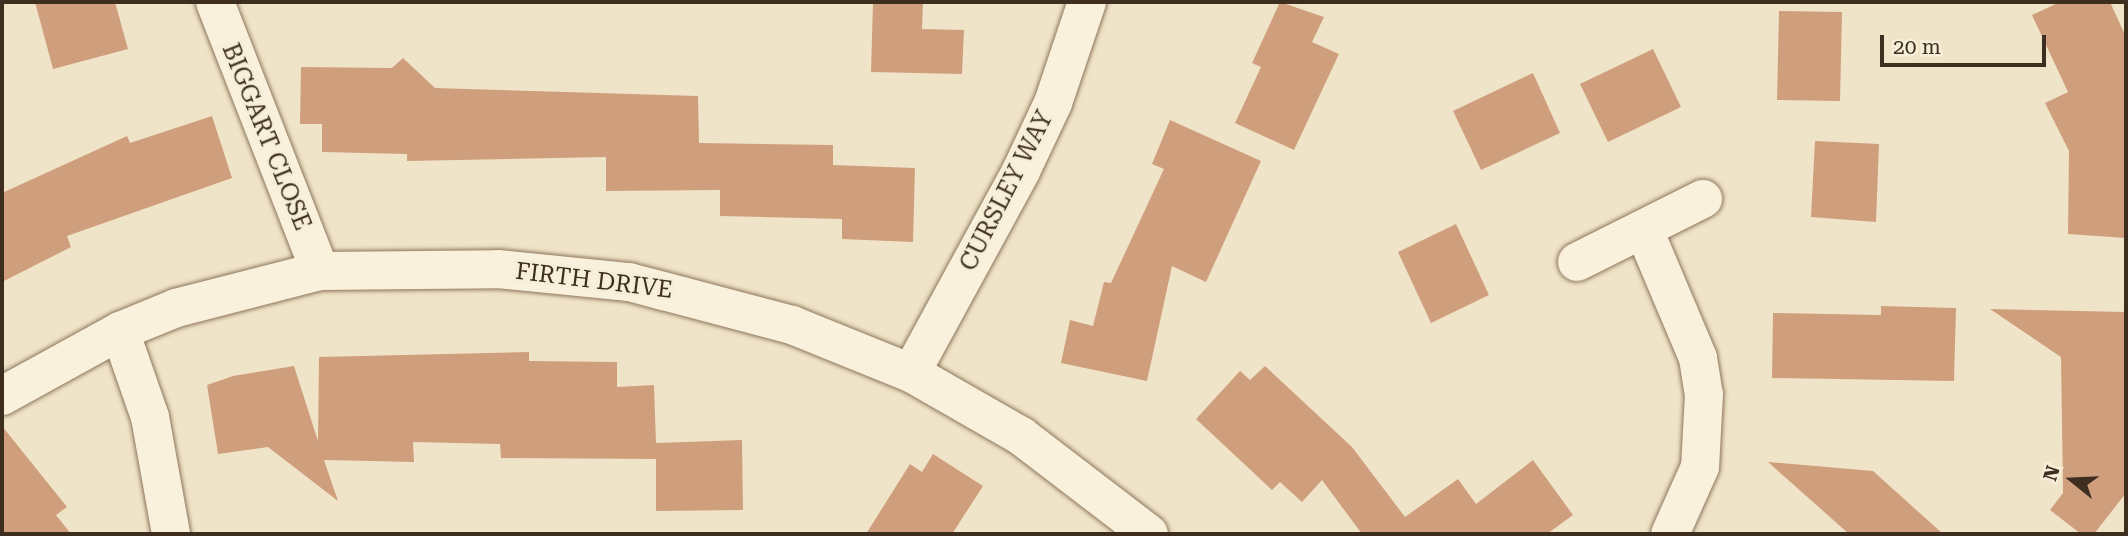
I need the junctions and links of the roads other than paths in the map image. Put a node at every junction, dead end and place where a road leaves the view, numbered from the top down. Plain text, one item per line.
1 (215, 2) edge
2 (1087, 2) edge
3 (1703, 199) dead end
4 (1644, 230) junction
5 (1577, 262) dead end
6 (320, 271) junction
7 (120, 331) junction
8 (911, 373) junction
9 (2, 396) edge
10 (1135, 530) edge
11 (171, 534) edge
12 (1670, 534) edge

1 - 6 street, BIGGART CLOSE
2 - 8 street, CURSLEY WAY
3 - 4 street
4 - 5 street
4 - 12 street
6 - 7 street, FIRTH DRIVE
6 - 8 street, FIRTH DRIVE
7 - 9 street, FIRTH DRIVE
7 - 11 street
8 - 10 street, FIRTH DRIVE

